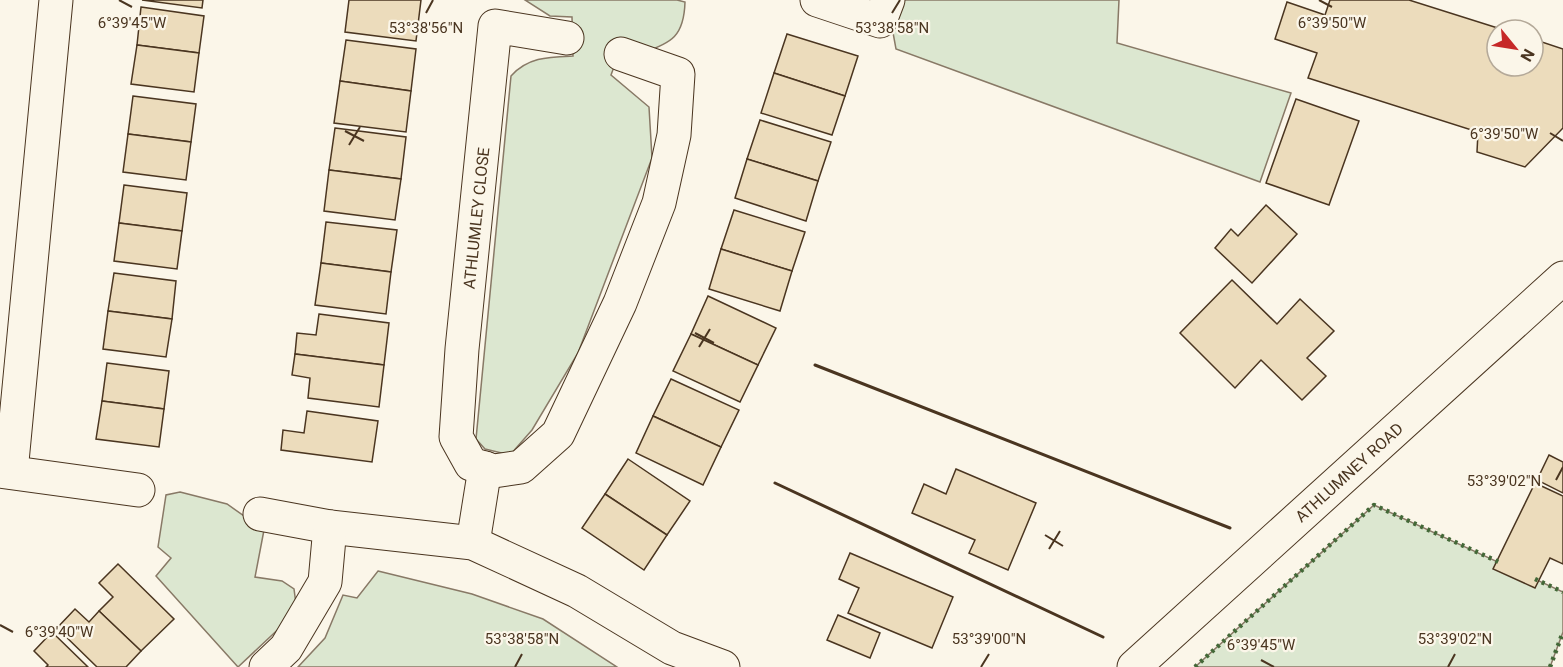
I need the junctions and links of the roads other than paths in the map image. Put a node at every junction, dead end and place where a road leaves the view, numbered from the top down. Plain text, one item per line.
1 (56, 0) edge
2 (818, 0) edge
3 (888, 0) edge
4 (567, 38) dead end
5 (621, 54) dead end
6 (1563, 278) edge
7 (484, 468) junction
8 (6, 472) edge
9 (138, 490) dead end
10 (260, 514) dead end
11 (330, 527) junction
12 (473, 543) junction
13 (266, 667) edge
14 (723, 667) edge
15 (1134, 667) edge

1 - 8 street
2 - 3 street
4 - 7 street, ATHLUMLEY CLOSE
5 - 7 street
6 - 15 street, ATHLUMNEY ROAD
7 - 12 street
8 - 9 street
10 - 11 street
11 - 12 street
11 - 13 street
12 - 14 street

